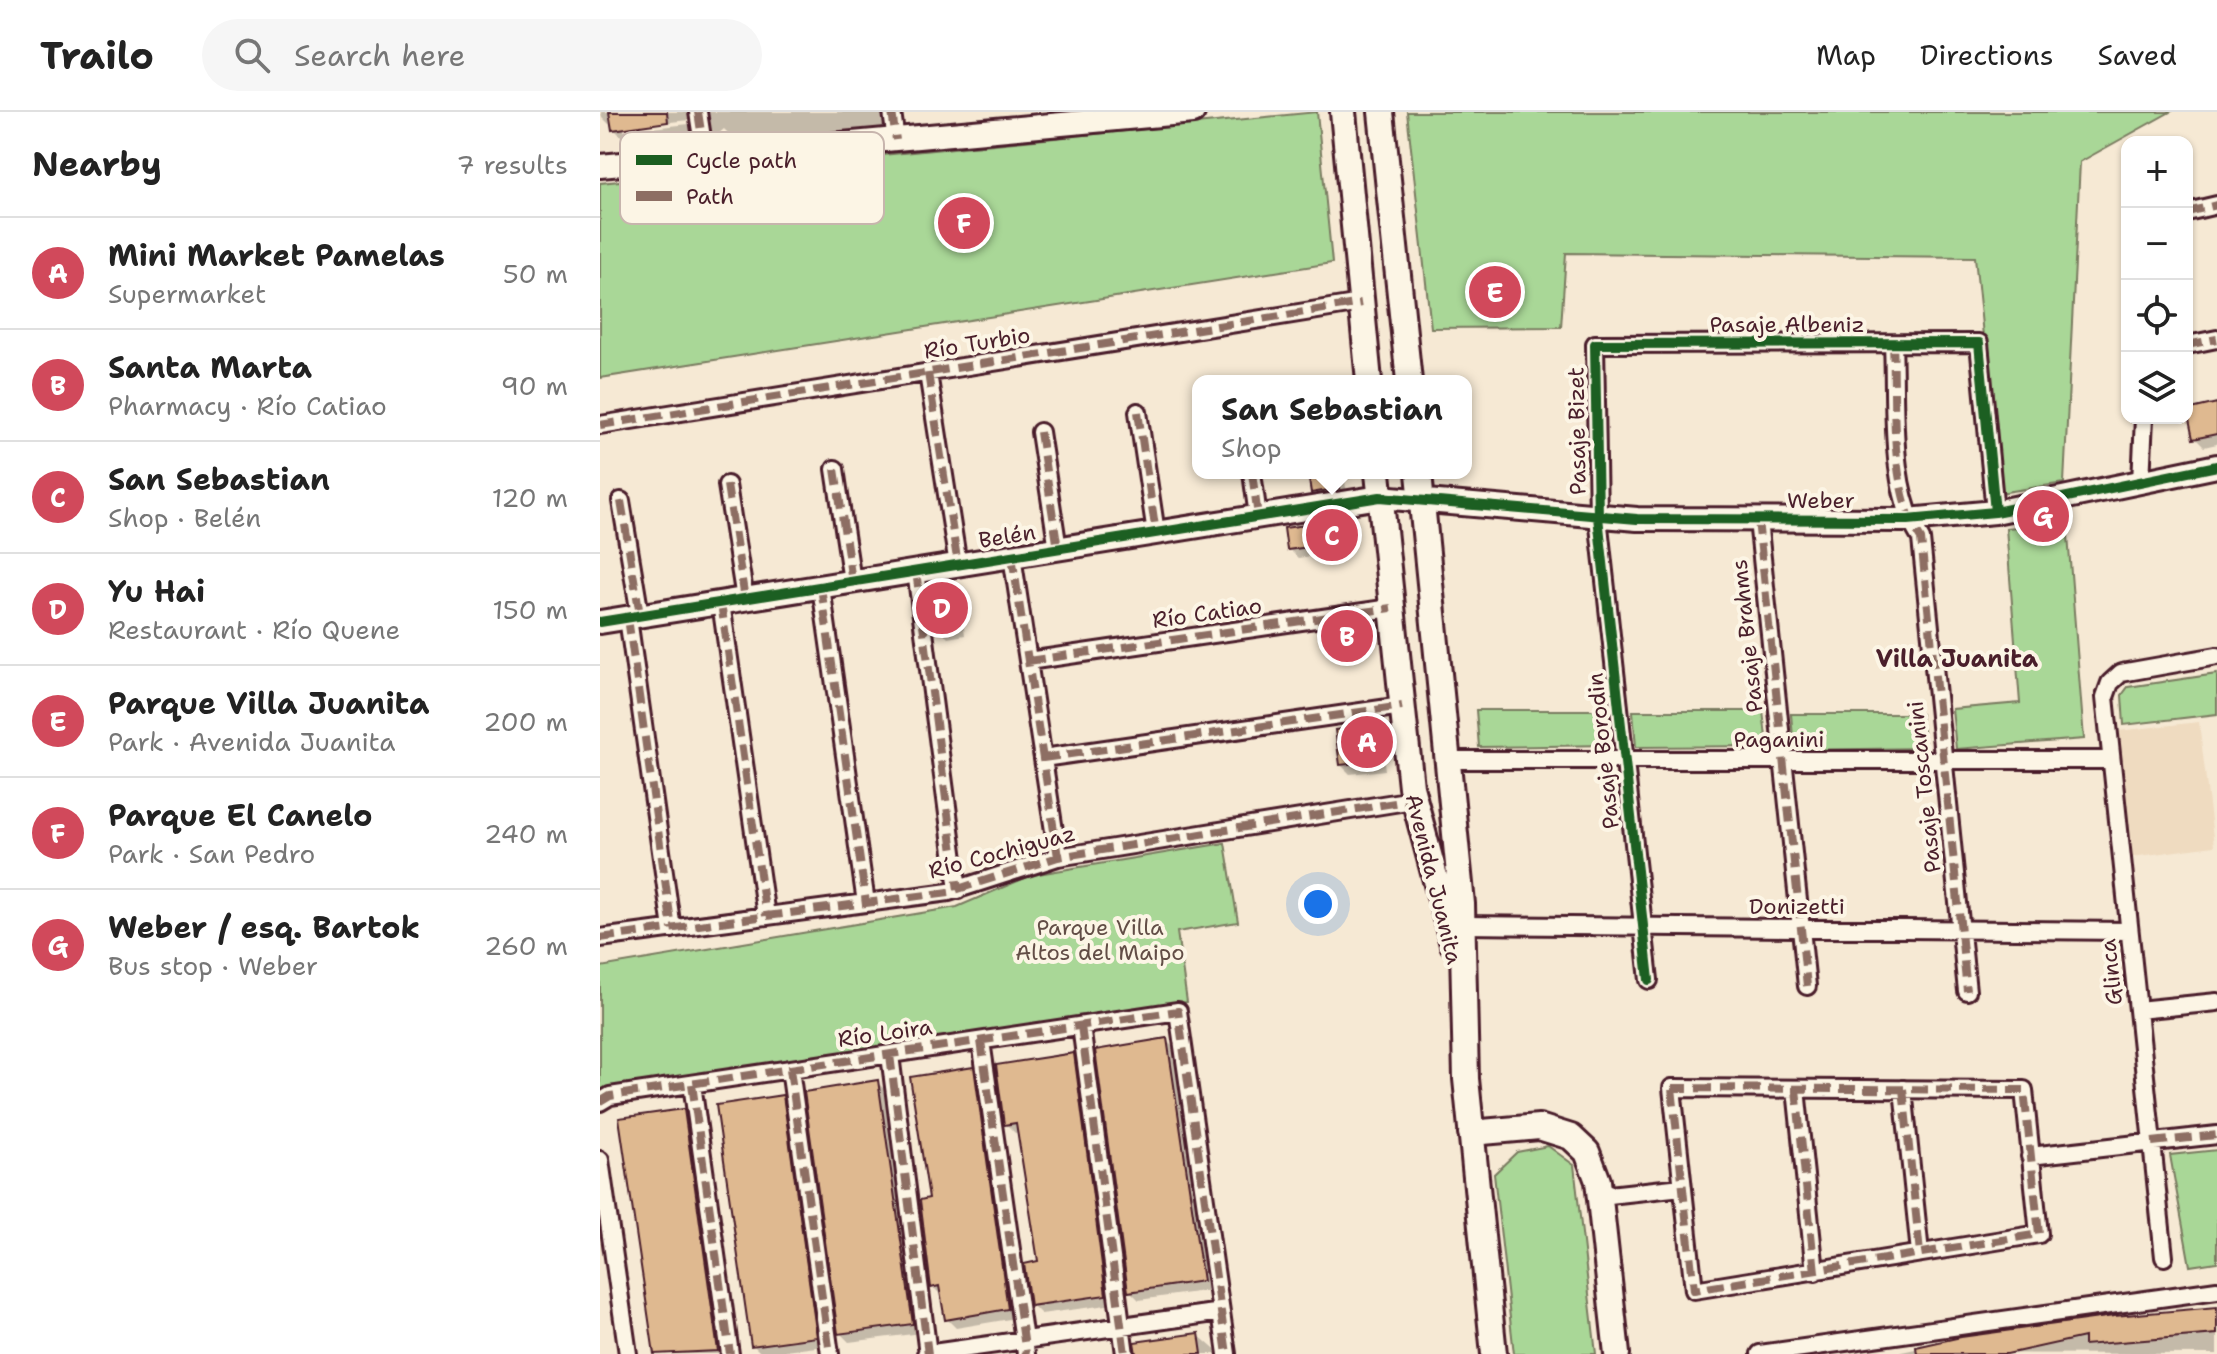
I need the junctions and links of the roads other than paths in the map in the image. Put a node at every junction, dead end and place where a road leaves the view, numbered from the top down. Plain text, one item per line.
1 (698, 112) edge
2 (892, 112) edge
3 (1193, 112) edge
4 (1343, 112) edge
5 (1381, 112) edge
6 (701, 132) edge
7 (896, 140) junction
8 (884, 141) edge
9 (620, 164) edge
10 (600, 166) edge
11 (2217, 205) edge
12 (2193, 211) edge
13 (1361, 303) junction
14 (2217, 339) edge
15 (1595, 344) joint
16 (1893, 344) junction
17 (2193, 344) edge
18 (928, 373) junction
19 (1368, 375) edge
20 (1408, 375) edge
21 (1138, 412) dead end
22 (2144, 424) edge
23 (600, 425) edge
24 (1040, 432) dead end
25 (2217, 466) edge
26 (835, 469) dead end
27 (1253, 479) edge
28 (1420, 479) edge
29 (2141, 482) junction
30 (727, 485) dead end
31 (1379, 485) edge
32 (621, 501) dead end
33 (1422, 501) junction
34 (1995, 512) junction
35 (1258, 516) junction
36 (1598, 517) junction
37 (1758, 520) junction
38 (1908, 520) junction
39 (1156, 533) junction
40 (1058, 549) junction
41 (1012, 556) junction
42 (958, 565) junction
43 (916, 571) junction
44 (852, 581) junction
45 (821, 587) junction
46 (745, 599) junction
47 (721, 603) junction
48 (1391, 608) junction
49 (634, 616) junction
50 (600, 622) edge
51 (2217, 656) edge
52 (1028, 661) junction
53 (1402, 706) junction
54 (1043, 758) junction
55 (1448, 760) junction
56 (2111, 760) junction
57 (1782, 761) junction
58 (1944, 761) junction
59 (1624, 762) junction
60 (1413, 800) junction
61 (1058, 857) junction
62 (958, 890) junction
63 (866, 903) junction
64 (766, 916) junction
65 (1464, 925) junction
66 (1643, 926) junction
67 (1800, 928) junction
68 (672, 929) junction
69 (1961, 929) junction
70 (2129, 931) junction
71 (600, 938) edge
72 (1649, 980) dead end
73 (1807, 986) dead end
74 (1967, 991) dead end
75 (1462, 998) junction
76 (2217, 1002) edge
77 (2138, 1010) junction
78 (1081, 1026) junction
79 (981, 1041) junction
80 (890, 1055) junction
81 (790, 1069) junction
82 (692, 1084) junction
83 (1796, 1089) junction
84 (1903, 1089) junction
85 (600, 1102) edge
86 (1471, 1133) junction
87 (2217, 1135) edge
88 (2152, 1142) junction
89 (2030, 1156) junction
90 (600, 1160) edge
91 (1682, 1187) junction
92 (1600, 1196) junction
93 (1920, 1253) junction
94 (2164, 1257) dead end
95 (1815, 1272) junction
96 (2217, 1290) edge
97 (1221, 1312) junction
98 (1122, 1326) junction
99 (1025, 1347) edge
100 (628, 1354) edge
101 (730, 1354) edge
102 (830, 1354) edge
103 (927, 1354) edge
104 (1125, 1354) edge
105 (1227, 1354) edge
106 (1494, 1354) edge
107 (1617, 1354) edge
108 (1760, 1354) edge

1 - 6 street
2 - 7 street
3 - 7 street
4 - 13 main road
5 - 20 main road
7 - 8 street
9 - 10 street
11 - 12 street
13 - 18 street, Río Turbio
13 - 19 main road
14 - 17 street
15 - 16 street, Pasaje Albeniz
15 - 36 street, Pasaje Bizet
16 - 34 street, Pasaje Albeniz
16 - 38 street, Pasaje Toscanini
18 - 23 street, Río Turbio
18 - 42 street
21 - 39 street
22 - 29 street
24 - 40 street
25 - 29 street, Weber
26 - 44 street
27 - 35 street
28 - 33 main road, Avenida Juanita
29 - 34 street, Weber
30 - 46 street
31 - 33 street, Belén
31 - 35 street, Belén
31 - 48 main road, Avenida Juanita
32 - 49 street
33 - 36 street, Weber
33 - 55 main road, Avenida Juanita
34 - 38 street, Weber
35 - 39 street, Belén
36 - 37 street, Weber
36 - 59 street, Pasaje Borodin
37 - 38 street, Weber
37 - 57 street, Pasaje Brahms
38 - 58 street, Pasaje Toscanini
39 - 40 street, Belén
40 - 41 street, Belén
41 - 42 street, Belén
41 - 52 street
42 - 43 street, Belén
43 - 44 street, Belén
43 - 62 street
44 - 45 street, Belén
45 - 46 street, Belén
45 - 63 street
46 - 47 street, Belén
47 - 49 street, Belén
47 - 64 street
48 - 52 street, Río Catiao
48 - 53 main road, Avenida Juanita
49 - 50 street, Belén
49 - 68 street
51 - 56 street, Glinca
52 - 54 street
53 - 54 street
53 - 60 main road, Avenida Juanita
54 - 61 street
55 - 59 street, Paganini
55 - 65 main road, Avenida Juanita
56 - 58 street, Paganini
56 - 70 street, Glinca
57 - 58 street, Paganini
57 - 59 street, Paganini
57 - 67 street, Pasaje Brahms
58 - 69 street, Pasaje Toscanini
59 - 66 street, Pasaje Borodin
60 - 61 street, Río Cochiguaz
60 - 75 main road, Avenida Juanita
61 - 62 street, Río Cochiguaz
62 - 63 street, Río Cochiguaz
63 - 64 street, Río Cochiguaz
64 - 68 street, Río Cochiguaz
65 - 66 street, Donizetti
65 - 75 main road, Avenida Juanita
66 - 67 street, Donizetti
66 - 72 street, Pasaje Borodin
67 - 69 street, Donizetti
67 - 73 street, Pasaje Brahms
68 - 71 street, Río Cochiguaz
69 - 70 street, Donizetti
69 - 74 street, Pasaje Toscanini
70 - 77 street, Glinca
75 - 86 main road, Avenida Juanita
76 - 77 street
77 - 88 street, Glinca
78 - 79 street, Río Loira
78 - 97 street, Río Loira
78 - 98 street
79 - 80 street, Río Loira
79 - 99 street
80 - 81 street, Río Loira
80 - 103 street
81 - 82 street, Río Loira
81 - 102 street
82 - 85 street, Río Loira
82 - 101 street
83 - 84 street
83 - 91 street
83 - 95 street
84 - 89 street
84 - 93 street
86 - 92 main road
86 - 106 main road, Avenida Juanita
87 - 88 street
88 - 89 street
88 - 94 street, Glinca
89 - 93 street
90 - 100 street
91 - 92 street
91 - 95 street
92 - 107 main road
93 - 95 street
96 - 108 street
97 - 98 street
97 - 105 street
98 - 99 street
98 - 104 street
99 - 103 street

